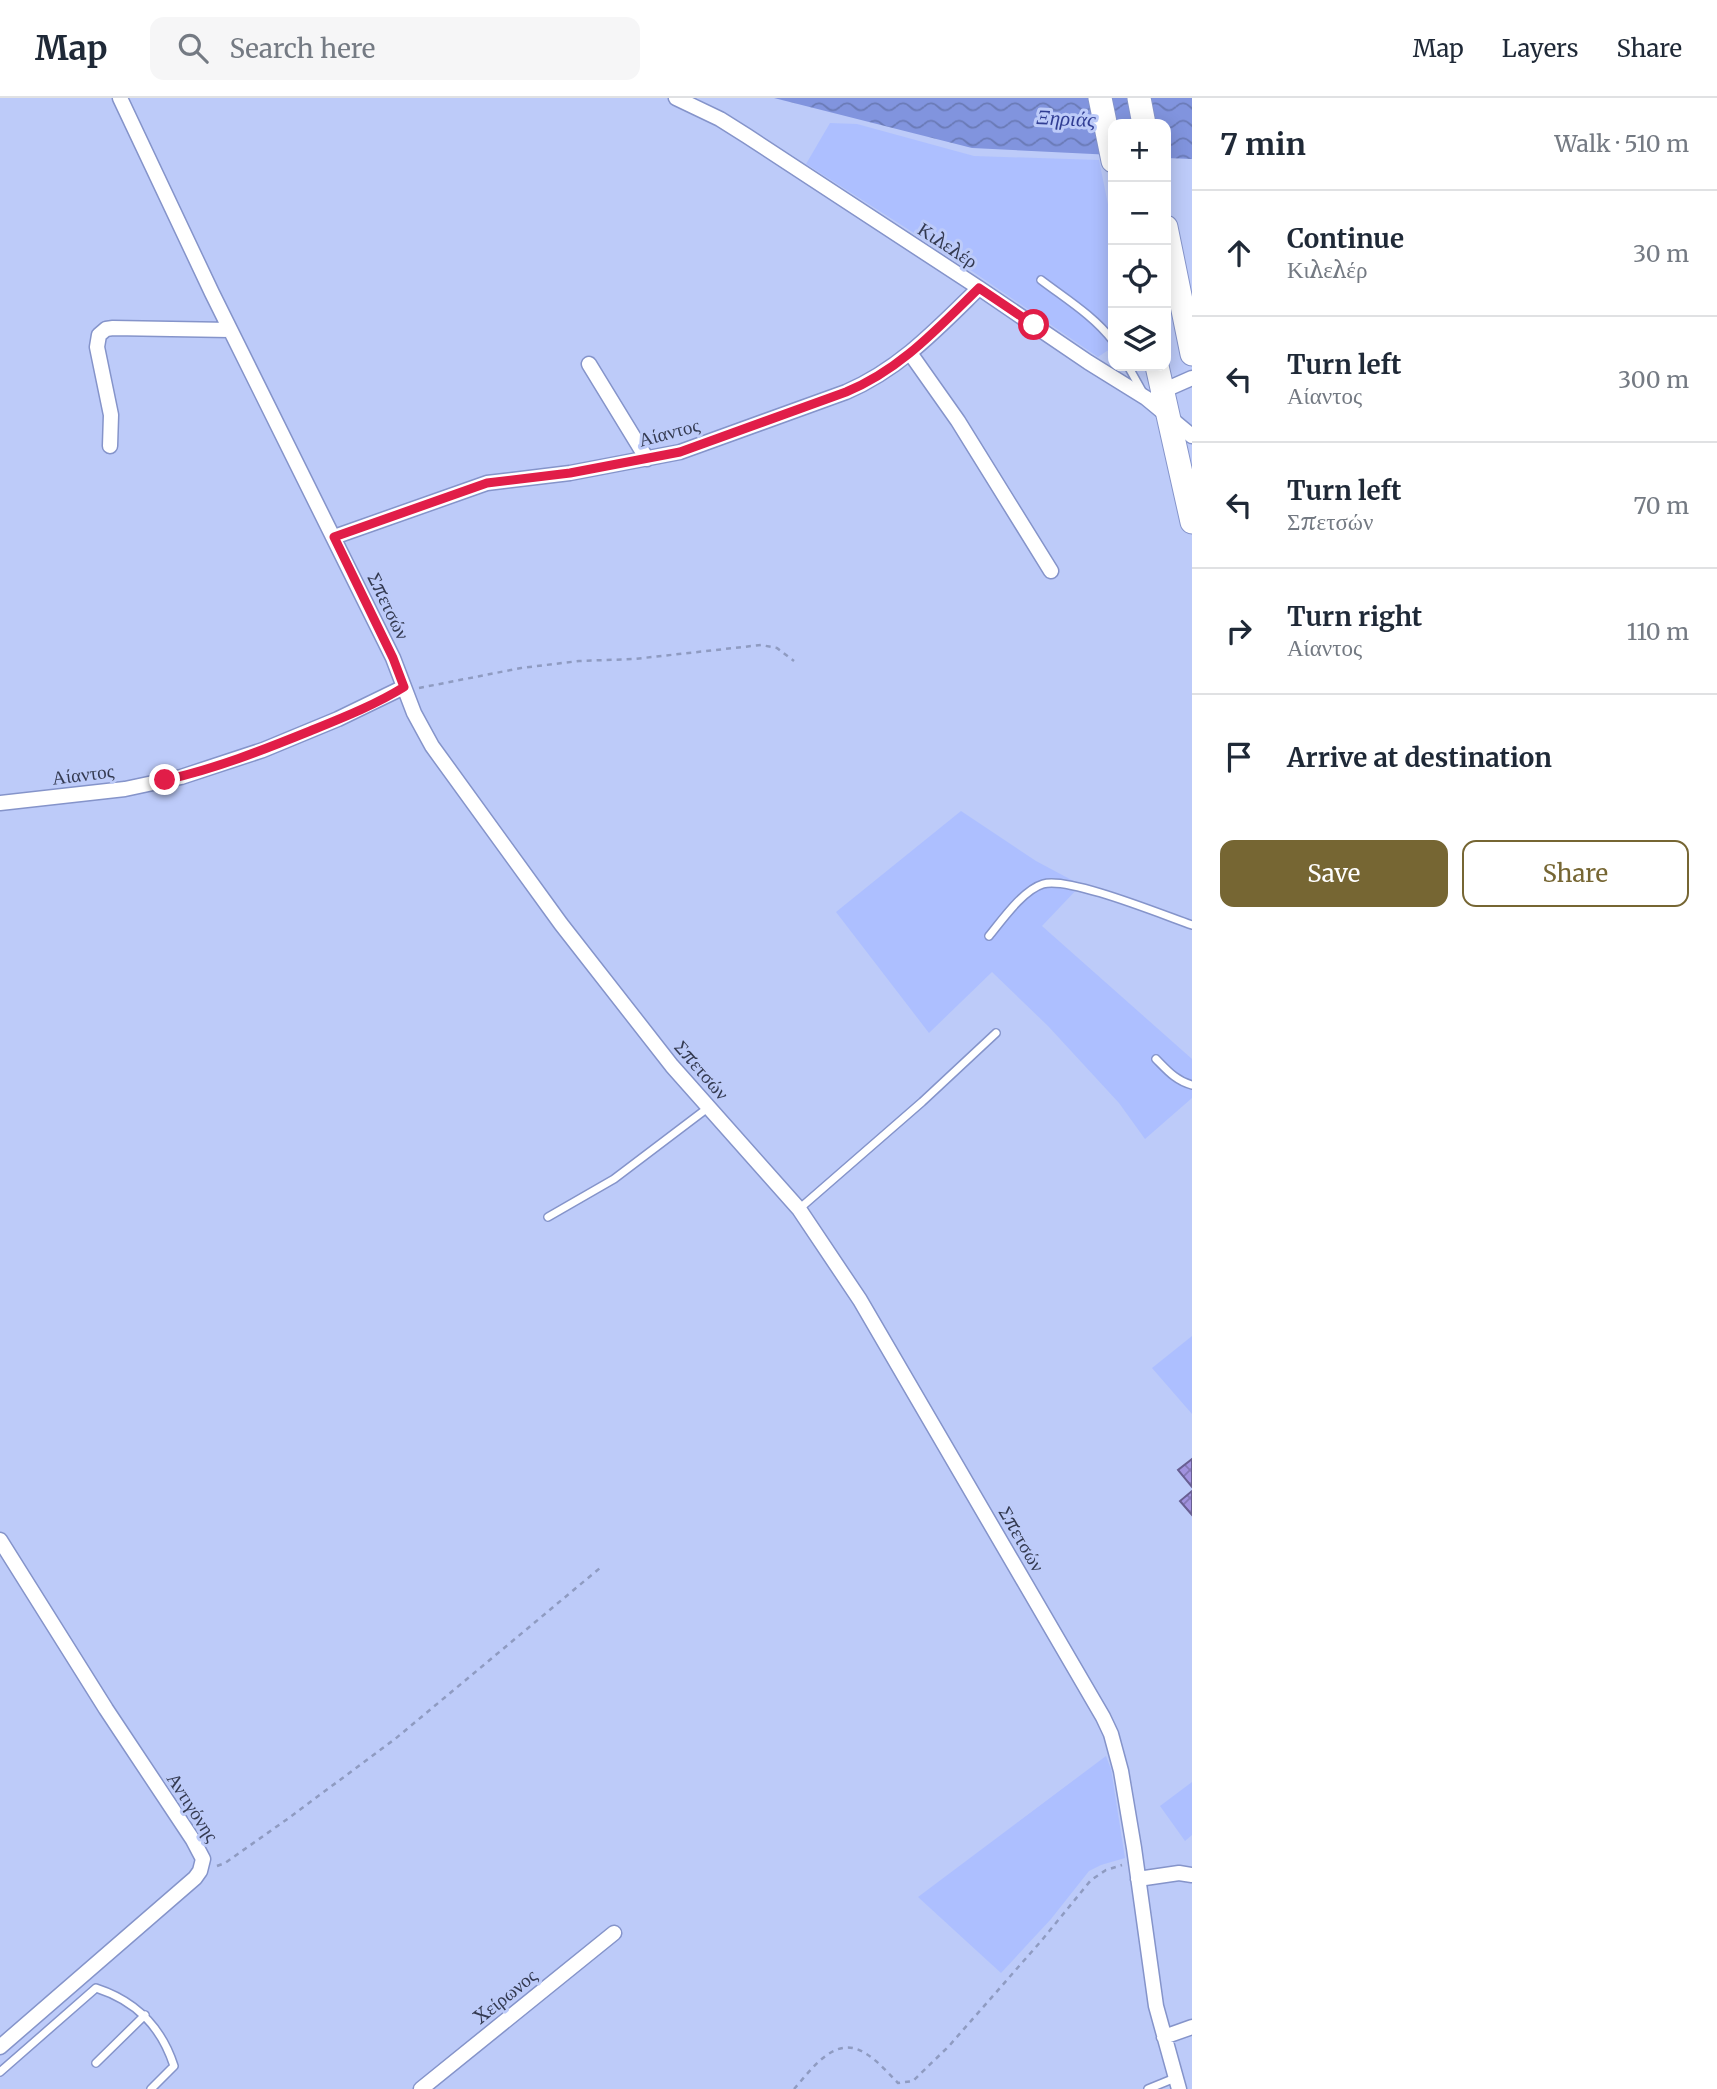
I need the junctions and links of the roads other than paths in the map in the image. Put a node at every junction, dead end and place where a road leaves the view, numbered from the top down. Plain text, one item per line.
1 (120, 98) edge
2 (676, 98) edge
3 (1100, 98) edge
4 (1139, 98) edge
5 (1143, 119) edge
6 (1108, 137) edge
7 (1170, 245) edge
8 (1041, 280) dead end
9 (979, 288) junction
10 (230, 330) junction
11 (1108, 334) edge
12 (910, 353) junction
13 (1192, 354) edge
14 (589, 364) dead end
15 (1133, 371) edge
16 (1156, 371) edge
17 (1192, 378) edge
18 (1154, 394) junction
19 (1169, 418) junction
20 (1192, 436) edge
21 (110, 446) dead end
22 (646, 459) junction
23 (1192, 522) edge
24 (334, 537) junction
25 (1051, 570) dead end
26 (405, 689) junction
27 (0, 803) edge
28 (1192, 925) edge
29 (989, 936) dead end
30 (996, 1033) dead end
31 (1156, 1059) dead end
32 (1192, 1085) edge
33 (709, 1107) junction
34 (799, 1209) junction
35 (548, 1217) dead end
36 (0, 1541) edge
37 (1192, 1875) edge
38 (1138, 1879) junction
39 (614, 1933) dead end
40 (145, 2015) junction
41 (1192, 2027) edge
42 (1164, 2037) junction
43 (0, 2048) edge
44 (96, 2063) dead end
45 (0, 2072) edge
46 (1177, 2083) edge
47 (151, 2089) edge
48 (410, 2089) edge
49 (419, 2089) edge
50 (1149, 2089) edge

1 - 10 street, Σπετσών
2 - 9 street, Κιλελέρ
3 - 6 main road
4 - 5 main road
7 - 13 main road
8 - 11 lane
9 - 12 street, Αίαντος
9 - 18 street, Κιλελέρ
10 - 21 street
10 - 24 street, Σπετσών
12 - 22 street, Αίαντος
12 - 25 street
14 - 22 street
15 - 18 lane
16 - 18 main road
17 - 18 street
18 - 19 main road
19 - 20 street
19 - 23 main road
22 - 24 street, Αίαντος
24 - 26 street, Σπετσών
26 - 27 street, Αίαντος
26 - 33 street, Σπετσών
28 - 29 lane
30 - 34 lane
31 - 32 lane
33 - 34 street, Σπετσών
33 - 35 lane
34 - 38 street, Σπετσών
36 - 43 street, Αντιγόνης
37 - 38 street
38 - 42 street, Σπετσών
39 - 49 street, Χείρωνος
40 - 44 lane
40 - 45 lane
40 - 47 lane
41 - 42 street
42 - 46 street, Σπετσών
46 - 50 lane
48 - 49 street, Χείρωνος

